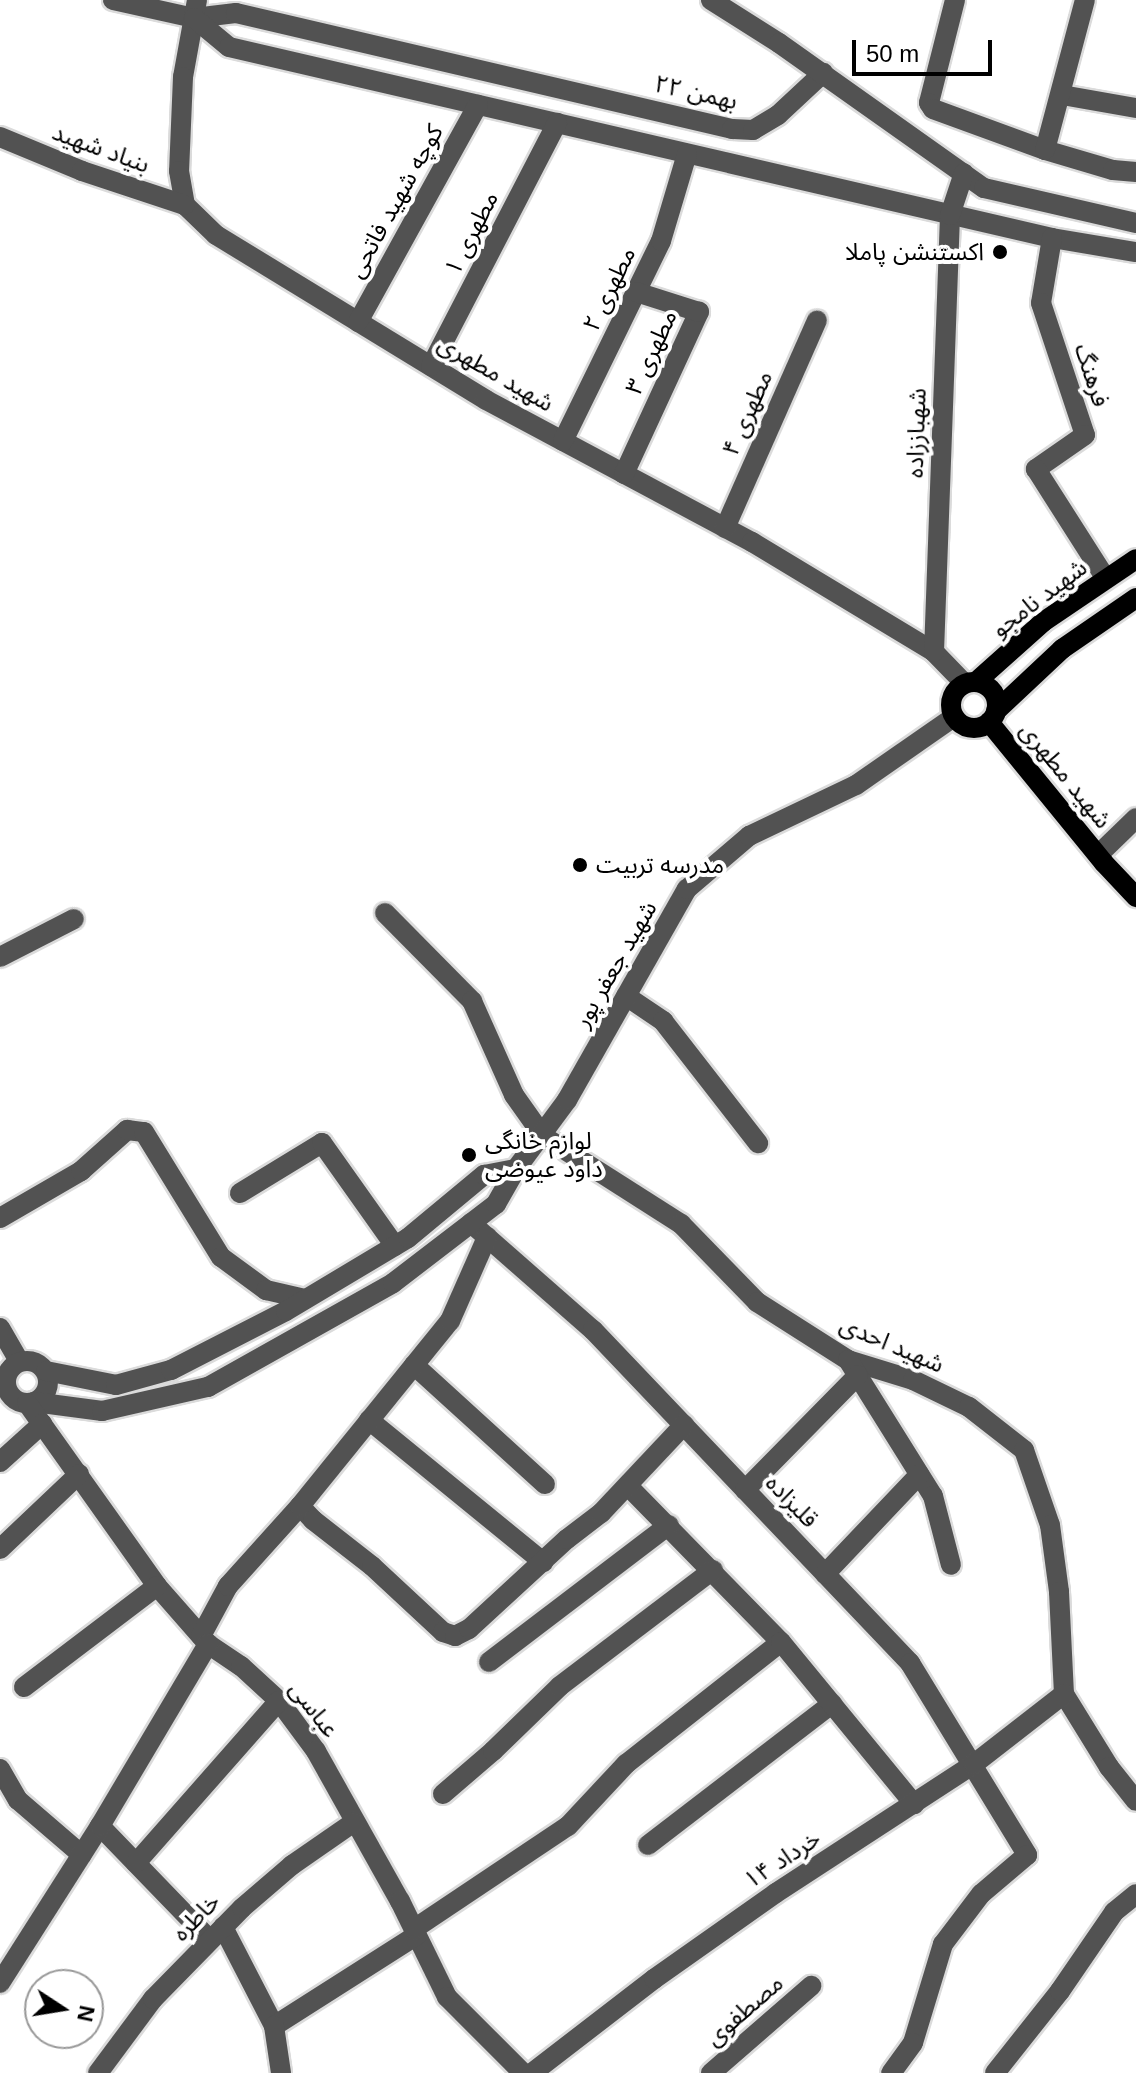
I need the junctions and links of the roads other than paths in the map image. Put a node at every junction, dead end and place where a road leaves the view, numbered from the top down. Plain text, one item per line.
1 (113, 0) edge
2 (711, 0) edge
3 (955, 0) edge
4 (1085, 0) edge
5 (195, 9) edge
6 (823, 73) junction
7 (1062, 95) junction
8 (478, 105) junction
9 (1136, 108) edge
10 (557, 123) junction
11 (0, 137) edge
12 (1045, 150) junction
13 (687, 154) junction
14 (1136, 172) edge
15 (964, 173) junction
16 (185, 205) junction
17 (950, 215) junction
18 (1136, 223) edge
19 (1052, 238) junction
20 (1136, 252) edge
21 (636, 292) junction
22 (817, 320) dead end
23 (358, 322) junction
24 (431, 366) junction
25 (563, 441) junction
26 (624, 474) junction
27 (725, 528) junction
28 (1136, 559) edge
29 (1106, 579) junction
30 (1136, 598) edge
31 (934, 652) junction
32 (970, 682) junction
33 (954, 717) junction
34 (992, 717) junction
35 (1136, 818) edge
36 (1098, 855) junction
37 (1136, 897) edge
38 (385, 913) dead end
39 (74, 919) dead end
40 (0, 957) edge
41 (626, 996) junction
42 (543, 1136) junction
43 (758, 1143) dead end
44 (516, 1169) junction
45 (240, 1193) dead end
46 (0, 1218) edge
47 (479, 1230) junction
48 (395, 1246) junction
49 (305, 1299) junction
50 (0, 1328) edge
51 (11, 1361) edge
52 (414, 1365) junction
53 (853, 1367) junction
54 (46, 1371) junction
55 (4, 1390) edge
56 (31, 1403) junction
57 (369, 1420) junction
58 (42, 1424) junction
59 (684, 1425) junction
60 (0, 1462) edge
61 (79, 1474) junction
62 (919, 1475) junction
63 (545, 1484) dead end
64 (628, 1486) junction
65 (745, 1490) junction
66 (300, 1506) junction
67 (669, 1525) junction
68 (0, 1549) edge
69 (543, 1562) junction
70 (951, 1565) dead end
71 (713, 1570) junction
72 (825, 1574) junction
73 (157, 1586) junction
74 (205, 1640) junction
75 (781, 1642) junction
76 (489, 1662) dead end
77 (24, 1687) dead end
78 (1064, 1694) junction
79 (279, 1701) junction
80 (832, 1704) junction
81 (974, 1764) junction
82 (0, 1769) edge
83 (443, 1794) dead end
84 (1136, 1801) edge
85 (914, 1804) junction
86 (354, 1822) junction
87 (100, 1826) junction
88 (648, 1845) dead end
89 (82, 1855) junction
90 (136, 1863) junction
91 (1136, 1894) edge
92 (415, 1932) junction
93 (217, 1933) junction
94 (6, 1958) edge
95 (0, 1983) edge
96 (811, 1986) dead end
97 (274, 2026) junction
98 (98, 2073) edge
99 (281, 2073) edge
100 (523, 2073) edge
101 (532, 2073) edge
102 (711, 2073) edge
103 (891, 2073) edge
104 (995, 2073) edge

1 - 5 street, ۲۲ بهمن
2 - 6 street
3 - 12 street
4 - 7 street
5 - 6 street, ۲۲ بهمن
5 - 8 street, ۲۲ بهمن
5 - 16 street
6 - 15 street
7 - 9 street
7 - 12 street
8 - 10 street, ۲۲ بهمن
8 - 23 street, کوچه شهید فاتحی
10 - 13 street, ۲۲ بهمن
10 - 24 street, مطهری ۱
11 - 16 street, بنیاد شهید
12 - 14 street
13 - 17 street, ۲۲ بهمن
13 - 21 street, مطهری ۲
15 - 17 street, شهباززاده
15 - 18 street
16 - 23 street, شهید مطهری
17 - 19 street, ۲۲ بهمن
17 - 31 street, شهباززاده
19 - 20 street, ۲۲ بهمن
19 - 29 street, فرهنگ
21 - 25 street, مطهری ۲
21 - 26 street, مطهری ۳
22 - 27 street, مطهری ۴
23 - 24 street, شهید مطهری
24 - 25 street, شهید مطهری
25 - 26 street, شهید مطهری
26 - 27 street, شهید مطهری
27 - 31 street, شهید مطهری
28 - 29 main road, شهید نامجو
29 - 32 main road, شهید نامجو
30 - 34 main road
31 - 32 street, شهید مطهری
32 - 33 main road
32 - 34 main road
33 - 34 main road
33 - 41 street, شهید جعفر پور
34 - 36 main road, شهید مطهری
35 - 36 street
36 - 37 main road, شهید مطهری
38 - 42 street
39 - 40 street
41 - 42 street, شهید جعفر پور
41 - 43 street
42 - 44 street, شهید جعفر پور
42 - 53 street, شهید احدی
44 - 47 street, شهید جعفر پور
44 - 48 street
45 - 48 street
46 - 49 street
47 - 52 street
47 - 56 street, شهید جعفر پور
47 - 59 street, قلیزاده
48 - 49 street
49 - 54 street
50 - 51 street
51 - 54 street
51 - 55 street
52 - 57 street
52 - 63 street
53 - 62 street
53 - 65 street
53 - 78 street, شهید احدی
54 - 56 street
55 - 56 street
56 - 58 street, عباسی
57 - 66 street
57 - 69 street
58 - 60 street
58 - 61 street, عباسی
59 - 64 street
59 - 65 street, قلیزاده
61 - 68 street
61 - 73 street, عباسی
62 - 70 street
62 - 72 street
64 - 67 street
64 - 69 street
65 - 72 street, قلیزاده
66 - 69 street
66 - 74 street
67 - 71 street
67 - 76 street
71 - 75 street
71 - 83 street
72 - 81 street, قلیزاده
73 - 74 street, عباسی
73 - 77 street
74 - 79 street, عباسی
74 - 87 street
75 - 80 street
75 - 92 street
78 - 81 street, ۱۴ خرداد
78 - 84 street
79 - 86 street, عباسی
79 - 90 street
80 - 85 street
80 - 88 street
81 - 85 street, ۱۴ خرداد
81 - 103 street, قلیزاده
82 - 89 street
85 - 101 street, ۱۴ خرداد
86 - 92 street, عباسی
86 - 93 street, خاطره
87 - 89 street
87 - 90 street
89 - 94 street
90 - 93 street
91 - 104 street
92 - 97 street
92 - 100 street, عباسی
93 - 97 street
93 - 98 street, خاطره
94 - 95 street
96 - 102 street, مصطفوی
97 - 99 street

